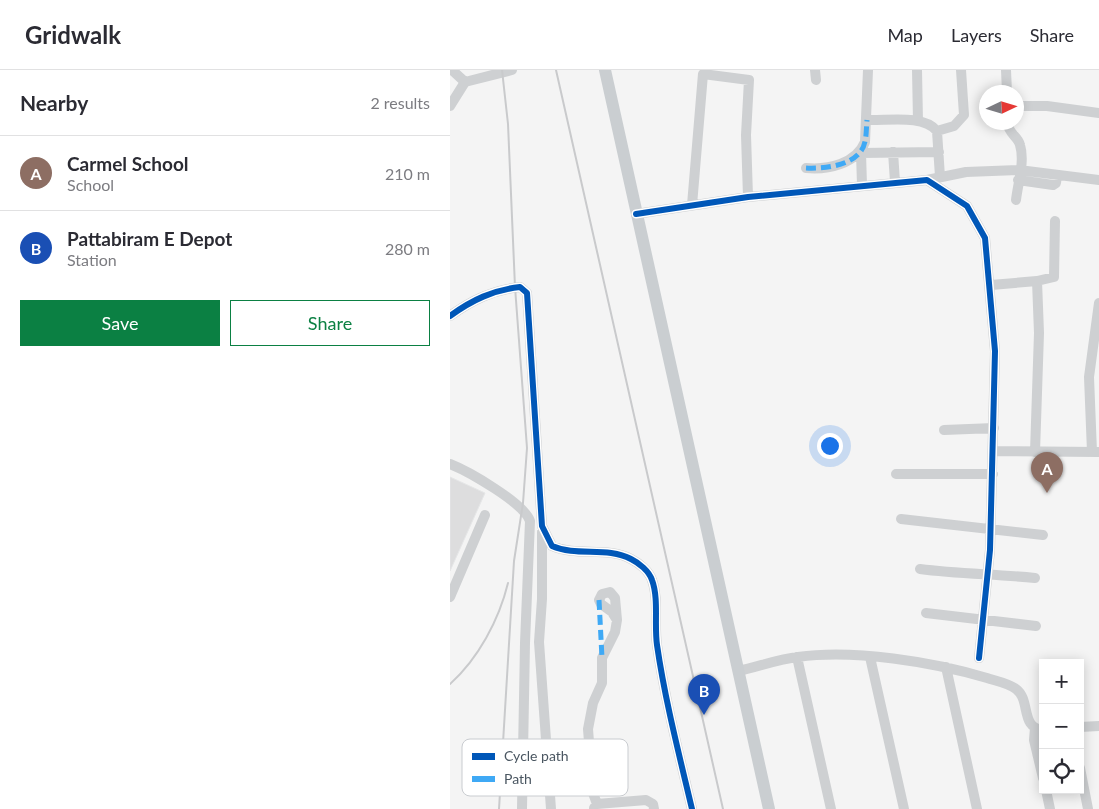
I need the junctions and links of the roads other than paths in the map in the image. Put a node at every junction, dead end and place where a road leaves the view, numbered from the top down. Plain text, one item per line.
1 (452, 70) edge
2 (512, 70) edge
3 (605, 70) edge
4 (868, 70) edge
5 (917, 70) edge
6 (961, 70) edge
7 (1006, 70) edge
8 (465, 82) junction
9 (1007, 85) edge
10 (450, 106) edge
11 (1024, 106) edge
12 (1099, 113) edge
13 (867, 120) junction
14 (918, 121) junction
15 (1009, 130) edge
16 (937, 132) junction
17 (893, 152) junction
18 (939, 152) junction
19 (861, 153) junction
20 (806, 168) dead end
21 (1019, 175) junction
22 (940, 177) junction
23 (927, 180) junction
24 (1099, 180) edge
25 (895, 182) junction
26 (862, 185) junction
27 (748, 197) junction
28 (1016, 200) dead end
29 (692, 205) junction
30 (636, 214) junction
31 (1055, 221) dead end
32 (1037, 281) junction
33 (991, 285) junction
34 (1099, 303) edge
35 (450, 316) edge
36 (1098, 322) edge
37 (1095, 416) edge
38 (994, 428) junction
39 (944, 430) dead end
40 (994, 451) junction
41 (1035, 452) junction
42 (1096, 452) edge
43 (450, 464) edge
44 (896, 474) dead end
45 (993, 474) junction
46 (485, 515) dead end
47 (901, 519) dead end
48 (542, 526) junction
49 (990, 530) junction
50 (1043, 534) dead end
51 (920, 569) dead end
52 (987, 573) junction
53 (1035, 578) dead end
54 (450, 597) edge
55 (926, 613) dead end
56 (617, 620) dead end
57 (982, 620) junction
58 (1036, 626) dead end
59 (797, 657) junction
60 (870, 657) junction
61 (978, 658) dead end
62 (946, 667) junction
63 (738, 671) junction
64 (1099, 726) edge
65 (1084, 727) edge
66 (1039, 729) edge
67 (523, 739) edge
68 (546, 739) edge
69 (589, 739) edge
70 (1039, 761) edge
71 (1084, 788) edge
72 (1047, 794) edge
73 (522, 796) edge
74 (550, 796) edge
75 (595, 806) edge
76 (522, 809) edge
77 (551, 809) edge
78 (654, 809) edge
79 (692, 809) edge
80 (769, 809) edge
81 (831, 809) edge
82 (904, 809) edge
83 (977, 809) edge
84 (1050, 809) edge
85 (1088, 809) edge

1 - 8 street
2 - 8 street
3 - 30 main road
4 - 13 street
5 - 14 street
6 - 16 street
7 - 9 street
8 - 10 street
11 - 12 street
13 - 14 street
13 - 19 street
14 - 16 street
15 - 21 street
16 - 18 street
17 - 18 street
17 - 19 street
17 - 25 street
18 - 22 street
19 - 20 street
19 - 26 street
21 - 22 street
21 - 24 street
21 - 28 street
22 - 23 street
23 - 25 street
23 - 33 street
25 - 26 street
26 - 27 street
27 - 29 street
27 - 29 street
29 - 30 street
30 - 63 main road
31 - 32 street
32 - 33 street
32 - 41 street
33 - 38 street
34 - 36 street
35 - 48 street
36 - 37 street
37 - 42 street
38 - 39 street
38 - 40 street
40 - 41 street
40 - 45 street
41 - 42 street
43 - 67 street
44 - 45 street
45 - 49 street
46 - 54 street
47 - 49 street
48 - 68 street
48 - 79 street
49 - 50 street
49 - 52 street
51 - 52 street
52 - 53 street
52 - 57 street
55 - 57 street
56 - 69 street
57 - 58 street
57 - 61 street
59 - 60 street
59 - 63 street
59 - 81 street
60 - 62 street
60 - 82 street
62 - 66 street
62 - 83 street
63 - 80 main road
64 - 65 street
66 - 70 street
71 - 85 street
72 - 84 street
73 - 76 street
74 - 77 street
75 - 78 street

